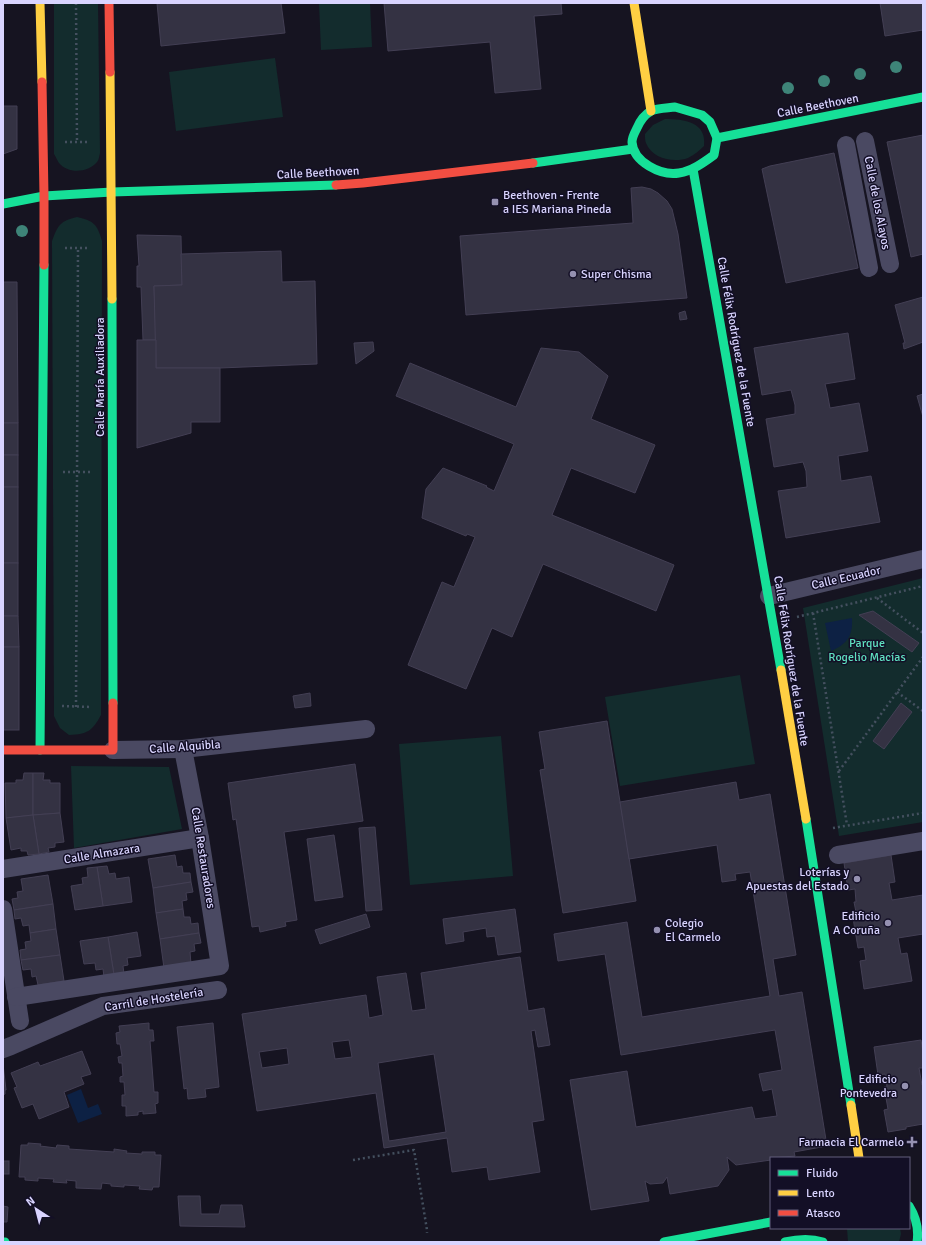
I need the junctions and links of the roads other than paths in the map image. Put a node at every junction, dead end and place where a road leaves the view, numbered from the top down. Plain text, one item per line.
1 (40, 3) edge
2 (109, 3) edge
3 (634, 3) edge
4 (923, 97) edge
5 (651, 111) junction
6 (717, 138) junction
7 (865, 141) dead end
8 (846, 145) dead end
9 (634, 149) junction
10 (693, 169) junction
11 (112, 192) junction
12 (44, 196) junction
13 (3, 204) edge
14 (890, 264) dead end
15 (869, 268) dead end
16 (923, 559) edge
17 (769, 596) junction
18 (366, 729) dead end
19 (3, 750) edge
20 (40, 750) junction
21 (113, 750) junction
22 (183, 750) junction
23 (200, 838) junction
24 (923, 841) edge
25 (838, 855) dead end
26 (3, 869) edge
27 (3, 909) edge
28 (220, 966) joint
29 (218, 990) dead end
30 (16, 997) junction
31 (20, 1021) dead end
32 (3, 1048) edge
33 (859, 1157) edge
34 (910, 1208) edge
35 (770, 1222) edge
36 (920, 1227) edge
37 (828, 1240) edge
38 (664, 1242) edge
39 (785, 1242) edge
40 (917, 1242) edge

1 - 12 street
2 - 11 street, Calle María Auxiliadora
3 - 5 street
4 - 6 street, Calle Beethoven
5 - 6 street
5 - 9 street
6 - 10 street
7 - 14 street, Calle de los Alayos
8 - 15 street, Calle de los Alayos
9 - 10 street
9 - 11 street, Calle Beethoven
10 - 17 street, Calle Félix Rodríguez de la Fuente
11 - 12 street, Calle Beethoven
11 - 21 street, Calle María Auxiliadora
12 - 13 street, Calle Beethoven
12 - 20 street
16 - 17 street, Calle Ecuador
17 - 33 street, Calle Félix Rodríguez de la Fuente
18 - 22 street, Calle Alquibla
19 - 20 street, Calle Alquibla
20 - 21 street, Calle Alquibla
21 - 22 street, Calle Alquibla
22 - 23 street, Calle Restauradores
23 - 26 street, Calle Almazara
23 - 28 street, Calle Restauradores
24 - 25 street
27 - 30 street
28 - 30 street, Carril de Hostelería
29 - 32 street, Carril de Hostelería
30 - 31 street
34 - 36 street
35 - 38 street
36 - 40 street
37 - 39 street

